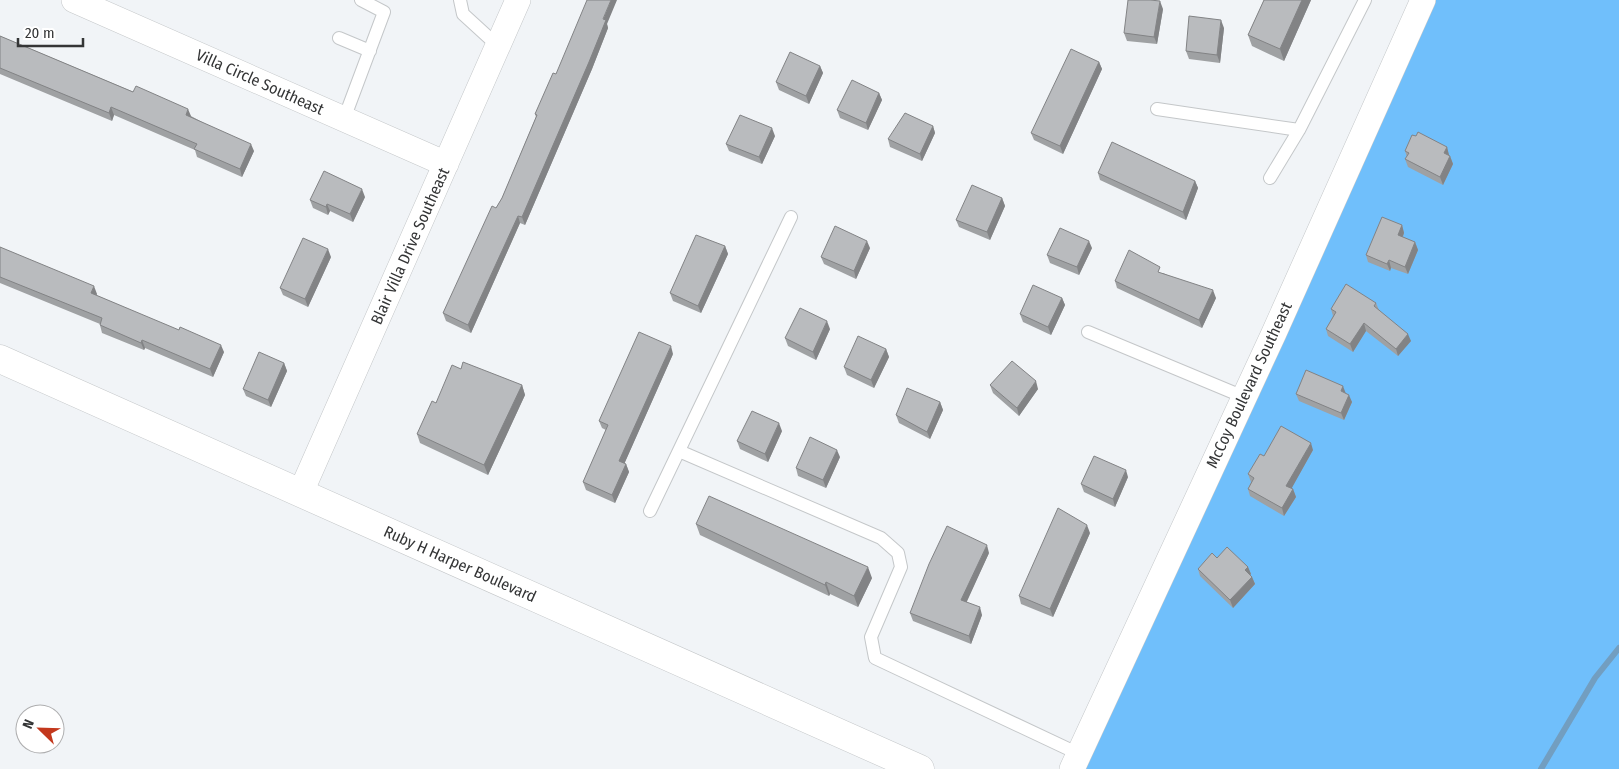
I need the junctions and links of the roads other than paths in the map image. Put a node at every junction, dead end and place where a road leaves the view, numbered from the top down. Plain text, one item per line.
1 (361, 0) edge
2 (460, 0) edge
3 (518, 0) edge
4 (1365, 0) edge
5 (1423, 0) edge
6 (88, 3) edge
7 (339, 38) dead end
8 (498, 46) junction
9 (370, 50) junction
10 (1157, 109) dead end
11 (344, 119) junction
12 (1300, 130) junction
13 (446, 164) junction
14 (1270, 178) dead end
15 (791, 217) dead end
16 (1088, 332) dead end
17 (0, 359) edge
18 (1244, 397) junction
19 (679, 451) junction
20 (301, 492) junction
21 (650, 511) dead end
22 (1076, 762) edge
23 (920, 769) edge

1 - 9 lane
2 - 8 lane
3 - 8 street, Blair Villa Drive Southeast
4 - 12 lane
5 - 18 street, McCoy Boulevard Southeast
6 - 11 street, Villa Circle Southeast
7 - 9 lane
8 - 13 street, Blair Villa Drive Southeast
9 - 11 lane
10 - 12 lane
11 - 13 street, Villa Circle Southeast
12 - 14 lane
13 - 20 street, Blair Villa Drive Southeast
15 - 19 lane
16 - 18 lane
17 - 20 street, Ruby H Harper Boulevard
18 - 22 street, McCoy Boulevard Southeast
19 - 21 lane
19 - 22 lane
20 - 23 street, Ruby H Harper Boulevard

